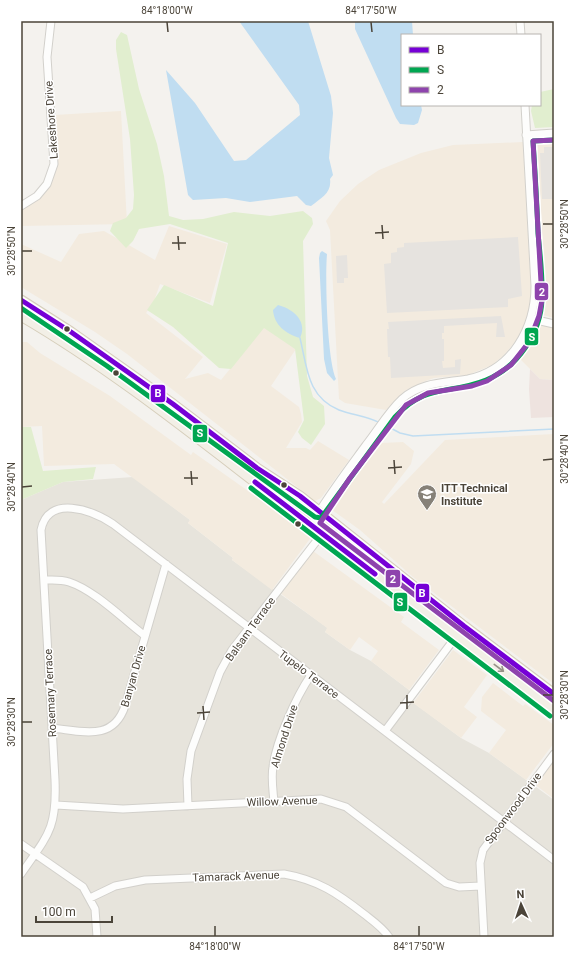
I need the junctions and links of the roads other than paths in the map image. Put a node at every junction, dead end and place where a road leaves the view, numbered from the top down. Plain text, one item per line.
1 (51, 21) edge
2 (520, 21) edge
3 (520, 34) edge
4 (525, 106) edge
5 (554, 133) edge
6 (526, 135) junction
7 (21, 206) edge
8 (21, 300) edge
9 (22, 317) edge
10 (532, 319) junction
11 (554, 324) edge
12 (82, 340) junction
13 (74, 348) junction
14 (165, 398) junction
15 (173, 404) junction
16 (161, 410) junction
17 (235, 451) junction
18 (246, 459) junction
19 (226, 460) junction
20 (238, 469) junction
21 (56, 510) joint
22 (319, 511) junction
23 (310, 525) junction
24 (322, 534) junction
25 (385, 563) junction
26 (166, 564) junction
27 (376, 575) junction
28 (44, 580) junction
29 (464, 626) junction
30 (249, 628) junction
31 (144, 635) junction
32 (456, 637) junction
33 (525, 672) junction
34 (311, 675) junction
35 (518, 682) junction
36 (554, 694) edge
37 (554, 710) edge
38 (52, 728) junction
39 (385, 731) junction
40 (554, 754) edge
41 (274, 802) junction
42 (56, 805) junction
43 (188, 806) junction
44 (503, 822) junction
45 (21, 844) edge
46 (35, 854) junction
47 (554, 860) edge
48 (21, 874) edge
49 (481, 886) junction
50 (90, 898) junction
51 (97, 937) edge
52 (389, 937) edge
53 (484, 937) edge

1 - 7 street, Lakeshore Drive
2 - 3 street
4 - 6 street
5 - 6 street
6 - 10 street
8 - 12 main road
9 - 13 main road
10 - 11 street
10 - 22 street
12 - 13 main road
12 - 14 main road
13 - 16 main road
14 - 15 main road
14 - 16 main road
15 - 16 main road
15 - 17 main road
16 - 19 main road
17 - 18 main road
17 - 19 main road
18 - 20 main road
18 - 22 main road
19 - 20 main road
20 - 23 main road
21 - 26 street, Tupelo Terrace
21 - 28 street, Rosemary Terrace
22 - 23 street
22 - 25 main road
23 - 24 main road
24 - 27 main road
24 - 30 street, Balsam Terrace
25 - 27 main road
25 - 29 main road
26 - 30 street, Tupelo Terrace
26 - 31 street, Banyan Drive
27 - 32 main road
28 - 31 street
28 - 38 street, Rosemary Terrace
29 - 32 street
29 - 33 main road
30 - 34 street, Tupelo Terrace
30 - 43 street, Balsam Terrace
31 - 38 street, Banyan Drive
32 -> 35 main road
32 - 39 street
33 - 35 main road
33 - 36 main road
34 - 39 street, Tupelo Terrace
34 - 41 street, Almond Drive
35 - 37 main road
38 - 42 street, Rosemary Terrace
39 - 44 street, Tupelo Terrace
40 - 44 street, Spoonwood Drive
41 - 43 street, Willow Avenue
41 - 49 street, Willow Avenue
42 - 43 street, Willow Avenue
42 - 46 street, Rosemary Terrace
44 - 47 street, Tupelo Terrace
44 - 49 street, Spoonwood Drive
45 - 46 street
46 - 48 street, Rosemary Terrace
46 - 50 street
49 - 53 street, Spoonwood Drive
50 - 51 street
50 - 52 street, Tamarack Avenue

